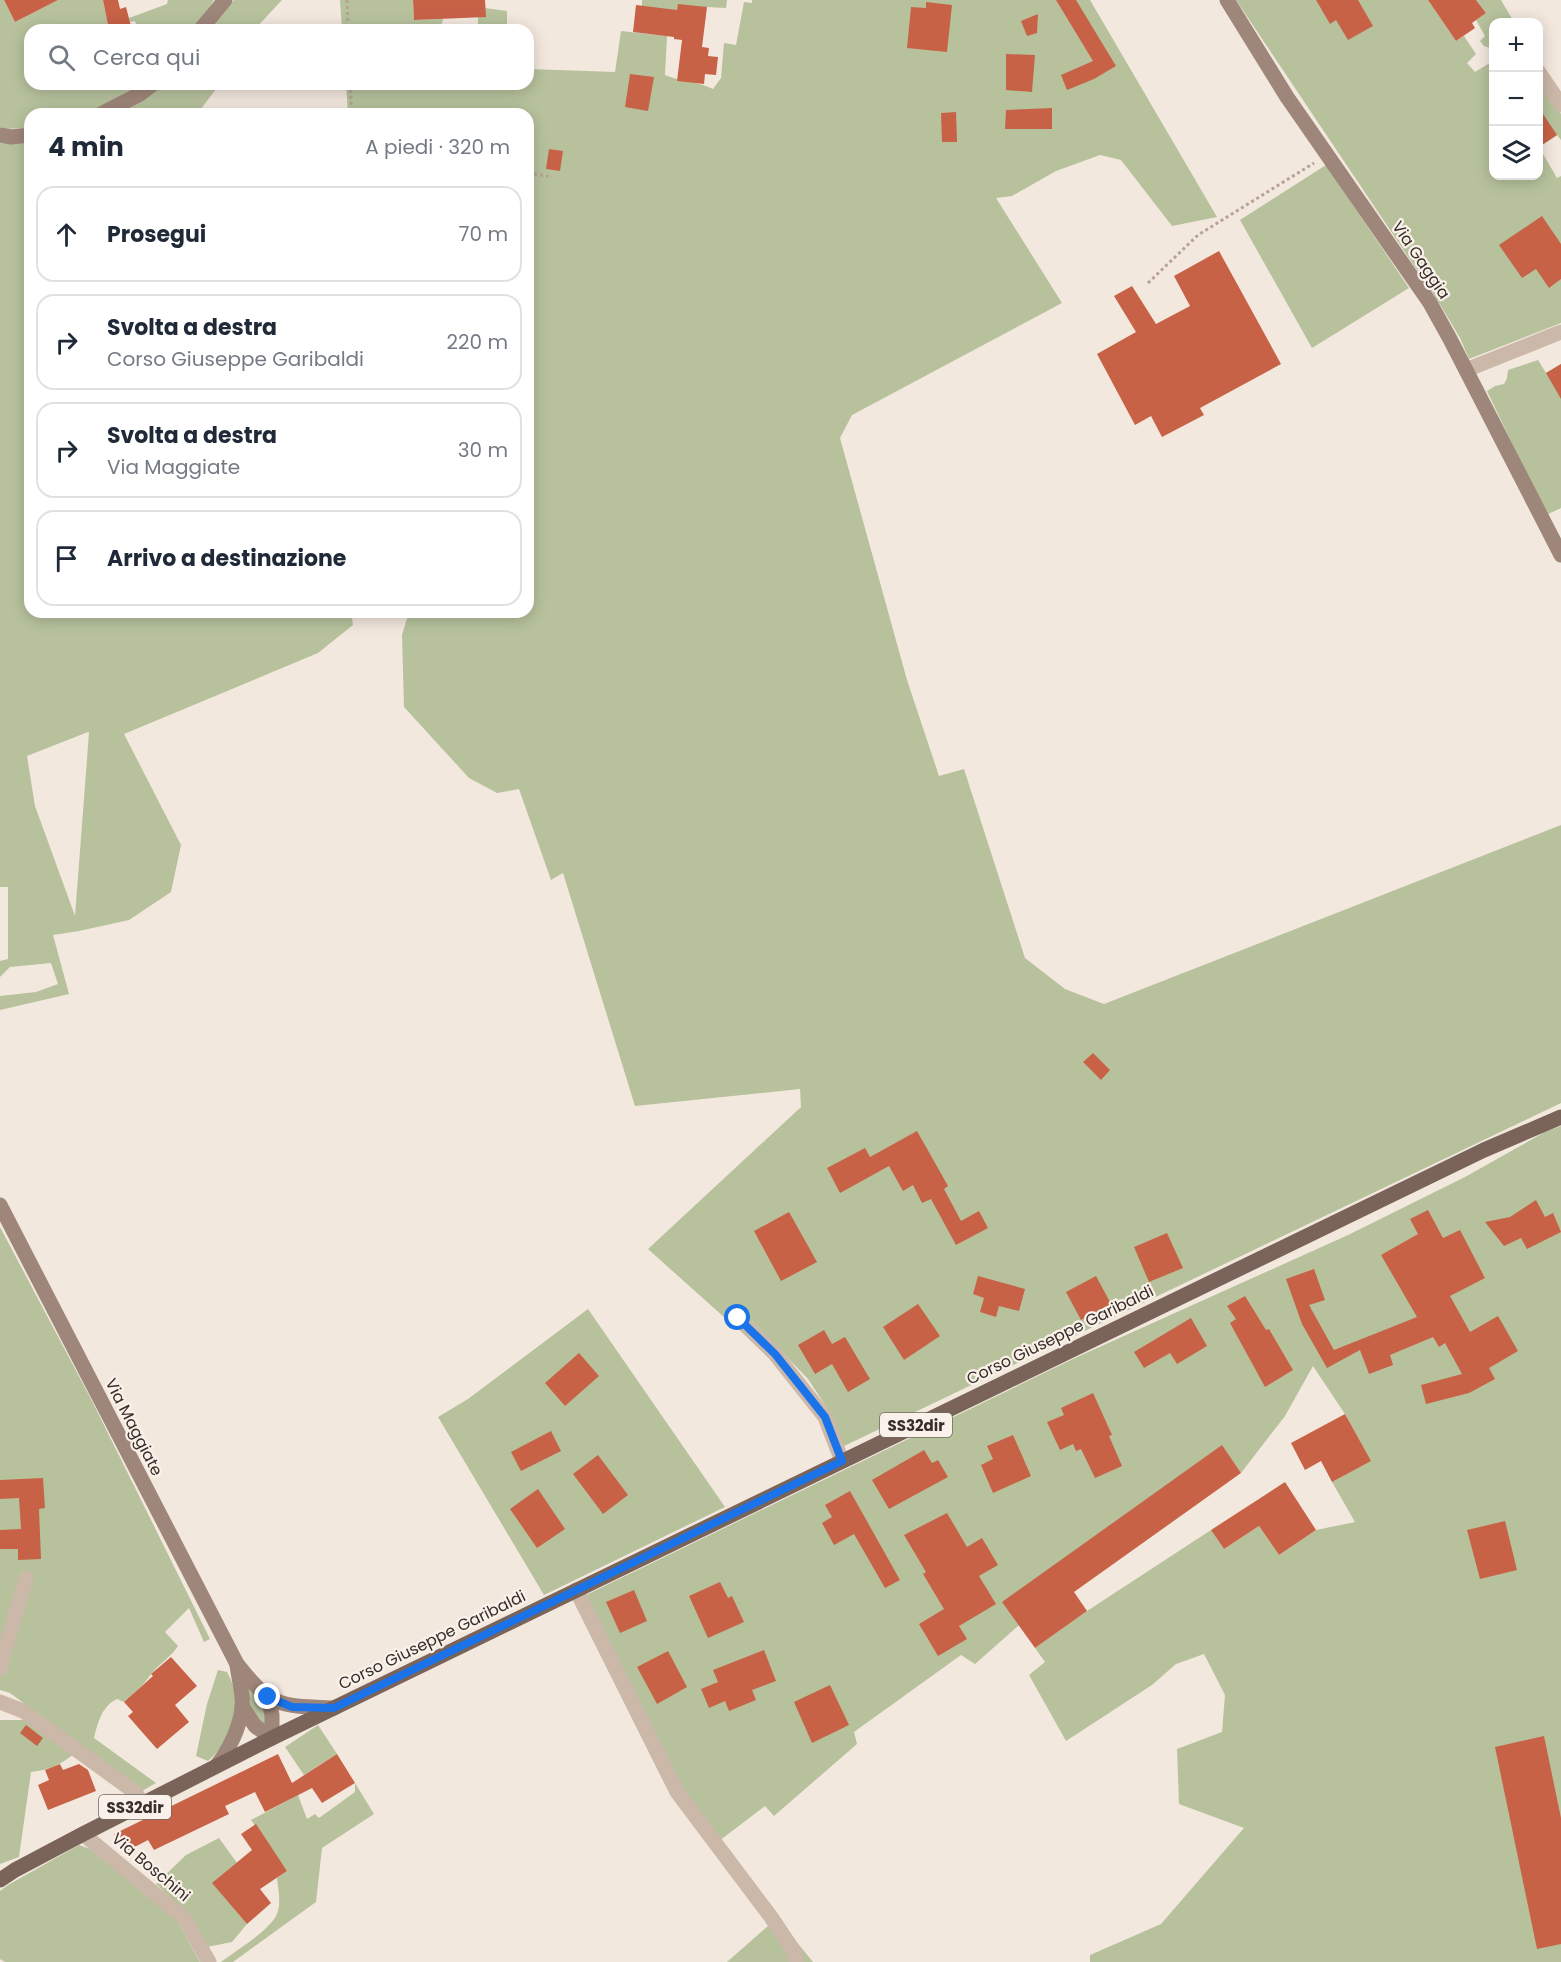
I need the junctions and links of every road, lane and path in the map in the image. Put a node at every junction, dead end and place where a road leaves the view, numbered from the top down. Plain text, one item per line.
1 (225, 0) edge
2 (347, 0) edge
3 (1227, 0) edge
4 (205, 24) edge
5 (348, 24) edge
6 (1540, 72) edge
7 (145, 90) edge
8 (350, 90) edge
9 (1561, 105) edge
10 (113, 108) edge
11 (352, 108) edge
12 (0, 135) edge
13 (24, 135) edge
14 (1327, 155) junction
15 (534, 174) edge
16 (552, 177) dead end
17 (1148, 283) dead end
18 (1561, 332) edge
19 (1466, 370) junction
20 (1561, 555) edge
21 (1561, 1116) edge
22 (0, 1205) edge
23 (738, 1318) dead end
24 (842, 1461) junction
25 (26, 1578) dead end
26 (576, 1590) junction
27 (237, 1664) junction
28 (0, 1668) edge
29 (268, 1697) junction
30 (0, 1702) edge
31 (242, 1706) junction
32 (334, 1708) junction
33 (272, 1738) junction
34 (217, 1765) junction
35 (142, 1803) junction
36 (83, 1834) junction
37 (0, 1881) edge
38 (210, 1962) edge
39 (796, 1962) edge

1 - 4 street
2 - 5 path
3 - 14 street, Via Gaggia
6 - 9 street
7 - 10 street
8 - 11 path
12 - 13 street
14 - 17 path
14 - 19 street, Via Gaggia
15 - 16 path
18 - 19 street
19 - 20 street, Via Gaggia
21 - 24 main road, Corso Giuseppe Garibaldi / SS32dir
22 - 27 street, Via Maggiate
23 - 24 street
24 - 26 main road, Corso Giuseppe Garibaldi / SS32dir
25 - 28 street
26 - 32 main road, Corso Giuseppe Garibaldi / SS32dir
26 - 39 street
27 - 29 street, Via Maggiate
27 - 31 street, Via Maggiate
29 - 32 street, Via Maggiate
29 - 33 street
30 - 35 street
31 - 33 street
31 - 34 street, Via Maggiate
32 - 33 main road, Corso Giuseppe Garibaldi / SS32dir
33 - 34 main road, Corso Giuseppe Garibaldi / SS32dir
34 - 35 main road, Corso Giuseppe Garibaldi / SS32dir
35 - 36 main road, Corso Giuseppe Garibaldi / SS32dir
36 - 37 main road, Corso Giuseppe Garibaldi / SS32dir
36 - 38 street, Via Boschini

